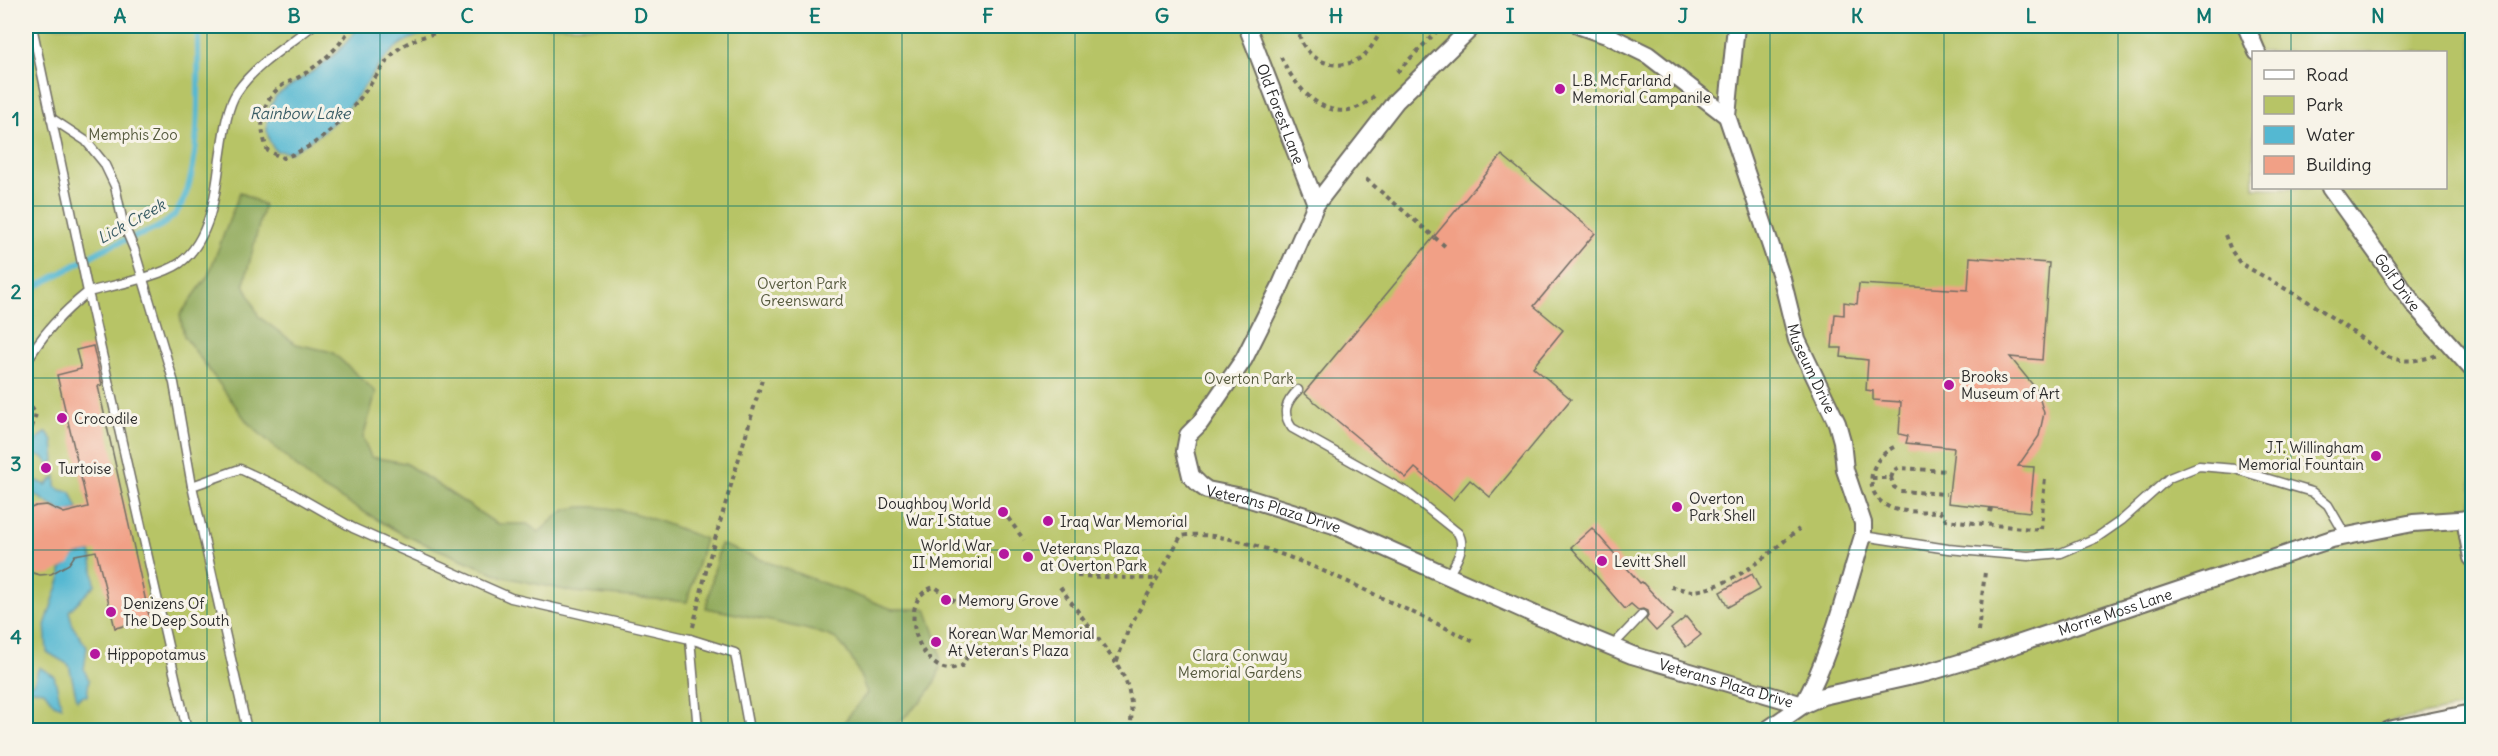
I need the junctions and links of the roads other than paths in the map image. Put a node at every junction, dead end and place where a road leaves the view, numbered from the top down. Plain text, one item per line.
1 (32, 26) edge
2 (312, 26) edge
3 (1247, 26) edge
4 (1473, 26) edge
5 (1580, 26) edge
6 (1736, 26) edge
7 (2246, 26) edge
8 (2257, 51) edge
9 (1727, 116) junction
10 (51, 118) junction
11 (2332, 189) edge
12 (1316, 204) junction
13 (141, 279) junction
14 (88, 292) junction
15 (26, 363) edge
16 (2472, 369) edge
17 (1298, 390) dead end
18 (192, 486) junction
19 (2469, 519) edge
20 (1863, 536) junction
21 (2346, 536) junction
22 (2472, 558) edge
23 (1448, 576) junction
24 (1642, 615) dead end
25 (690, 639) junction
26 (1613, 648) junction
27 (1803, 705) junction
28 (2470, 709) edge
29 (186, 730) edge
30 (247, 730) edge
31 (698, 730) edge
32 (749, 730) edge
33 (1767, 730) edge
34 (2388, 730) edge

1 - 10 lane
2 - 13 lane
3 - 12 street, Old Forest Lane
4 - 12 street, Veterans Plaza Drive
5 - 9 street
6 - 9 street, Museum Drive
7 - 8 street
9 - 20 street, Museum Drive
10 - 13 lane
10 - 14 lane
11 - 16 street, Golf Drive
12 - 23 street, Veterans Plaza Drive
13 - 14 lane
13 - 18 lane
14 - 15 lane
14 - 29 lane
17 - 23 lane
18 - 25 lane
18 - 30 lane
19 - 21 street, Morrie Moss Lane
19 - 22 street
20 - 21 lane
20 - 27 street, Museum Drive
21 - 27 street, Morrie Moss Lane
23 - 26 street, Veterans Plaza Drive
24 - 26 lane
25 - 31 lane
25 - 32 lane
26 - 27 street, Veterans Plaza Drive
27 - 33 street, Morrie Moss Lane
28 - 34 street

